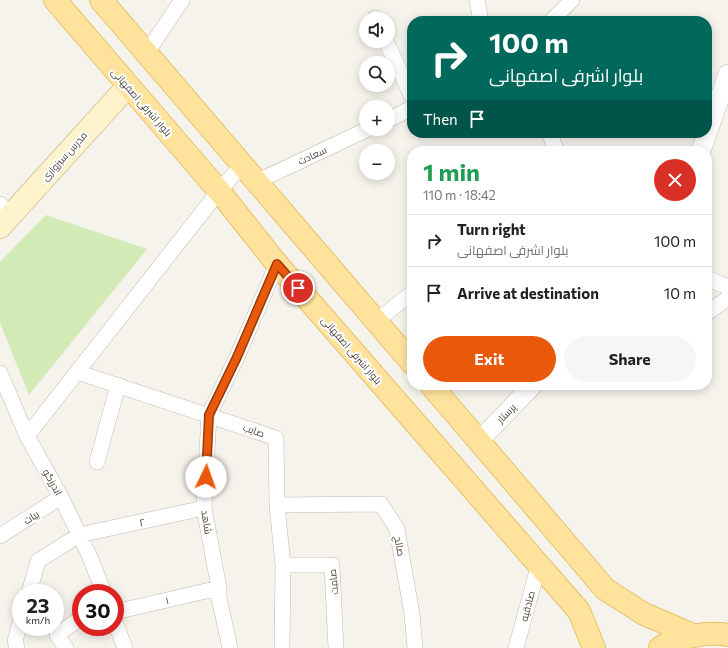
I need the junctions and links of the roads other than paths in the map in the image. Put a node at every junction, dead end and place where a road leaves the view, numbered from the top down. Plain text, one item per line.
1 (55, 0) edge
2 (101, 0) edge
3 (182, 0) edge
4 (477, 0) edge
5 (572, 0) edge
6 (480, 16) edge
7 (556, 16) edge
8 (389, 48) edge
9 (146, 54) junction
10 (728, 74) edge
11 (128, 86) junction
12 (407, 86) edge
13 (723, 103) edge
14 (407, 110) edge
15 (395, 116) edge
16 (712, 127) edge
17 (359, 133) edge
18 (242, 165) junction
19 (256, 182) junction
20 (219, 191) junction
21 (3, 216) edge
22 (277, 264) junction
23 (712, 280) edge
24 (728, 287) edge
25 (407, 297) edge
26 (728, 298) edge
27 (712, 310) edge
28 (376, 321) junction
29 (407, 356) edge
30 (0, 372) edge
31 (77, 372) junction
32 (118, 385) junction
33 (435, 390) edge
34 (528, 390) edge
35 (5, 402) edge
36 (209, 415) junction
37 (27, 436) junction
38 (478, 441) junction
39 (97, 462) dead end
40 (61, 497) junction
41 (277, 505) junction
42 (204, 508) junction
43 (2, 530) edge
44 (79, 535) junction
45 (539, 564) junction
46 (283, 565) junction
47 (32, 584) edge
48 (100, 584) edge
49 (219, 588) junction
50 (124, 610) edge
51 (72, 624) edge
52 (726, 634) edge
53 (693, 635) junction
54 (16, 636) edge
55 (120, 636) edge
56 (17, 648) edge
57 (66, 648) edge
58 (125, 648) edge
59 (230, 648) edge
60 (282, 648) edge
61 (336, 648) edge
62 (415, 648) edge
63 (516, 648) edge
64 (594, 648) edge
65 (660, 648) edge

1 - 11 main road, بلوار اشرفی اصفهانی
2 - 9 main road
3 - 9 street
4 - 6 street
5 - 7 street
8 - 12 street
9 - 18 main road
10 - 13 street
11 - 20 main road, بلوار اشرفی اصفهانی
11 - 21 main road, مدرس سبزواری
13 - 16 street
14 - 15 street
17 - 19 street, سعادت
18 - 19 main road
18 - 20 street
19 - 28 main road
20 - 22 main road, بلوار اشرفی اصفهانی
20 - 31 street
22 - 36 street, شاهد
22 - 45 main road, بلوار اشرفی اصفهانی
23 - 24 street
25 - 28 street
26 - 27 street
28 - 29 main road
30 - 35 street, اندرزگو
31 - 32 street, صایب
31 - 37 street
32 - 36 street, صایب
32 - 39 street
33 - 38 main road
34 - 38 street, پرستار
35 - 37 street, اندرزگو
36 - 41 street, صایب
36 - 42 street, شاهد
37 - 40 street, اندرزگو
38 - 53 main road
40 - 43 street, بیات
40 - 44 street, اندرزگو
41 - 46 street, صایب
41 - 62 street, صالح
42 - 44 street, ۲
42 - 49 street, شاهد
44 - 47 street
44 - 48 street, اندرزگو
45 - 63 street, صادقیه
45 - 64 main road, بلوار اشرفی اصفهانی
46 - 60 street, صایب
46 - 61 street, صامت
49 - 50 street, ۱
49 - 59 street, شاهد
51 - 57 street
52 - 53 main road
53 - 65 main road
54 - 56 street
55 - 58 street

